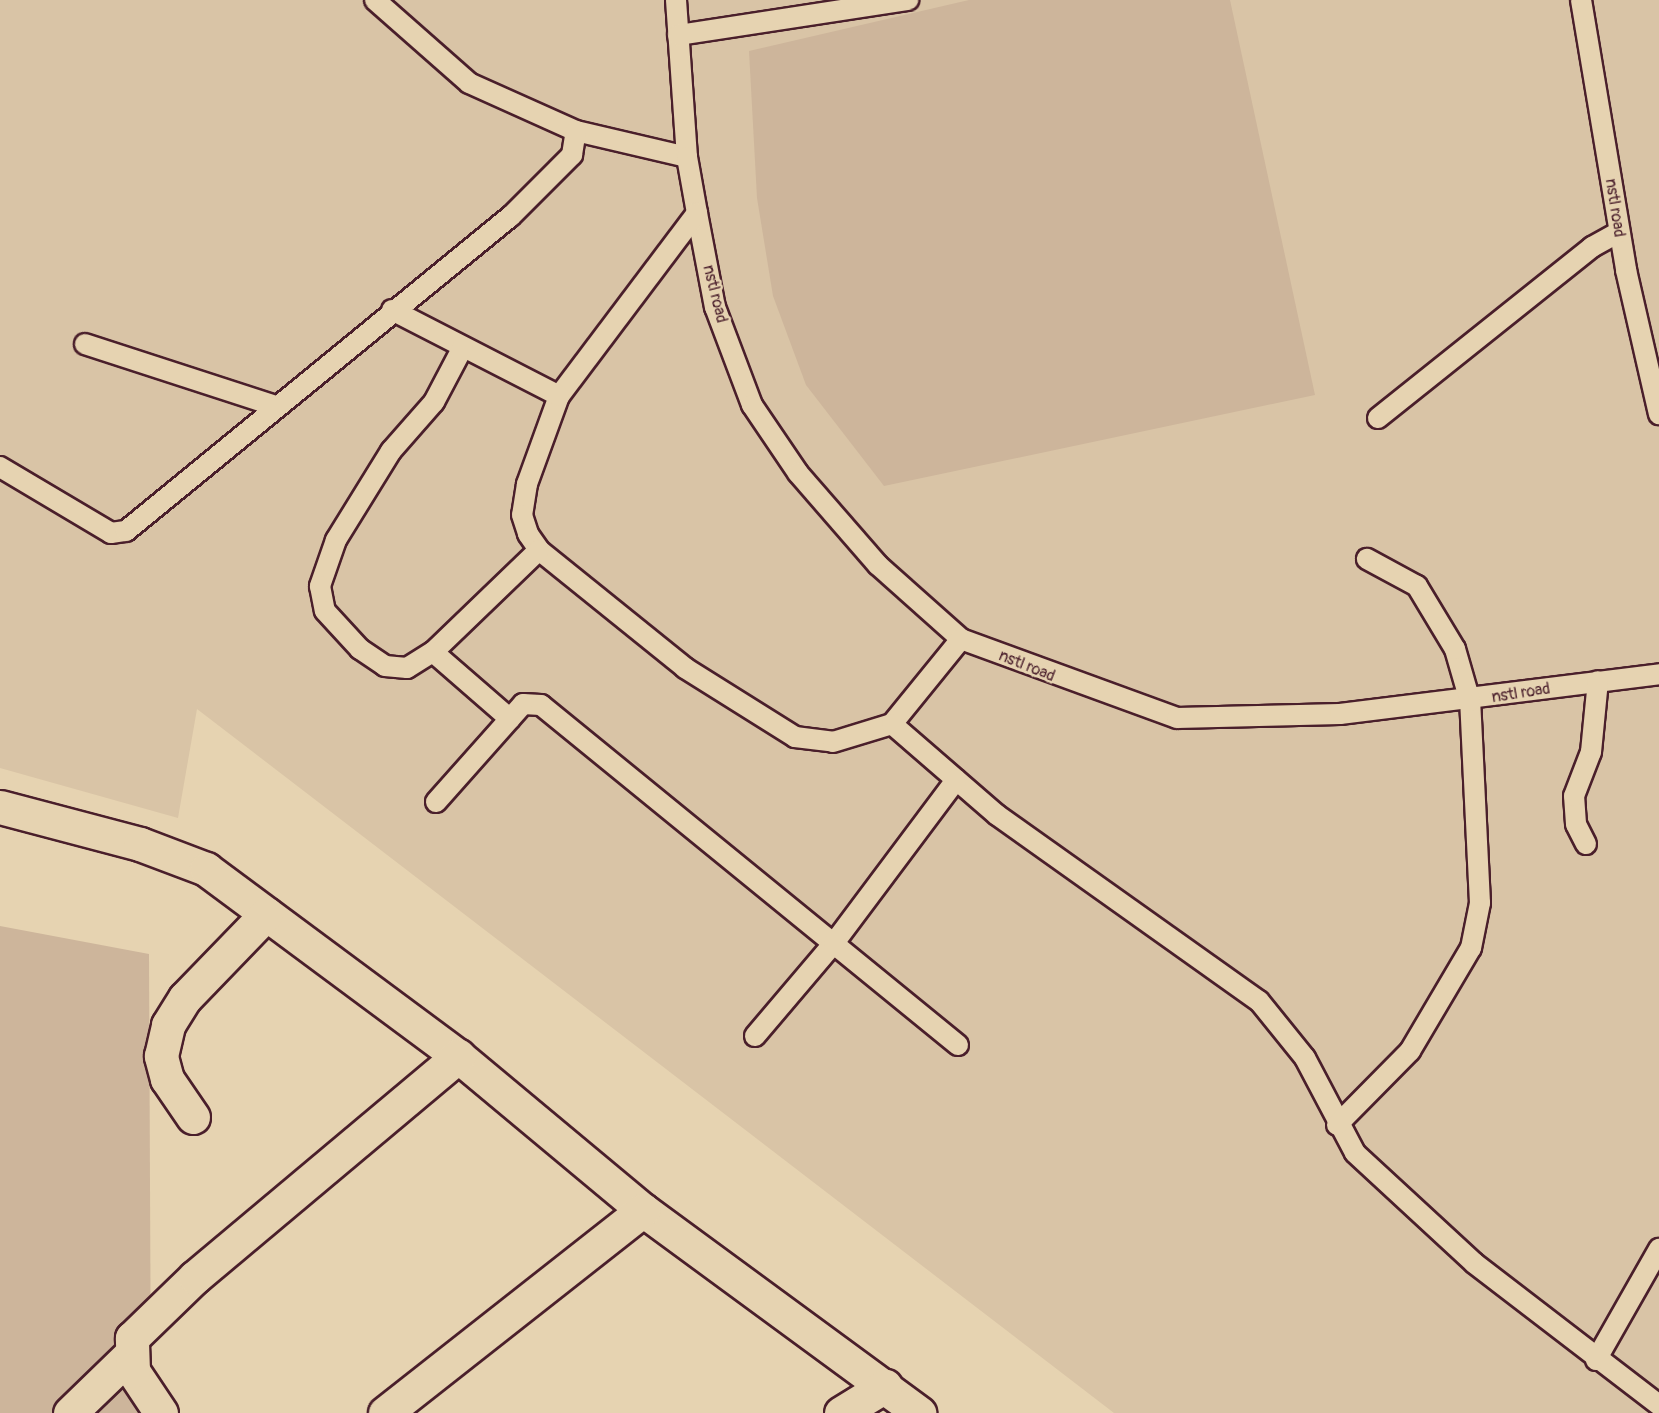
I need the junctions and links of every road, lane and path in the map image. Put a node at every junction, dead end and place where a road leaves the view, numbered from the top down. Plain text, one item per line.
1 (375, 0) edge
2 (676, 0) edge
3 (908, 0) edge
4 (1581, 0) edge
5 (678, 35) junction
6 (576, 131) junction
7 (687, 158) junction
8 (697, 213) junction
9 (1619, 232) junction
10 (392, 310) junction
11 (85, 344) dead end
12 (462, 347) junction
13 (559, 396) junction
14 (276, 406) junction
15 (1659, 414) edge
16 (1378, 418) dead end
17 (0, 467) edge
18 (538, 550) junction
19 (1367, 559) dead end
20 (961, 639) junction
21 (432, 652) junction
22 (1659, 674) edge
23 (1598, 681) junction
24 (1470, 701) junction
25 (510, 718) junction
26 (892, 724) junction
27 (956, 780) junction
28 (436, 802) dead end
29 (0, 807) edge
30 (1586, 844) dead end
31 (266, 914) junction
32 (834, 943) junction
33 (755, 1036) dead end
34 (958, 1045) dead end
35 (458, 1056) junction
36 (193, 1117) dead end
37 (1337, 1125) junction
38 (643, 1210) junction
39 (1659, 1249) edge
40 (128, 1357) junction
41 (1596, 1360) junction
42 (885, 1386) junction
43 (1659, 1405) edge
44 (70, 1413) edge
45 (161, 1413) edge
46 (385, 1413) edge
47 (841, 1413) edge
48 (919, 1413) edge

1 - 6 lane
2 - 5 lane, nstl road
3 - 5 lane
4 - 9 lane, nstl road
5 - 7 lane, nstl road
6 - 7 lane
6 - 10 lane
7 - 8 lane, nstl road
8 - 13 lane
8 - 20 lane, nstl road
9 - 15 lane, nstl road
9 - 16 lane
10 - 12 lane
10 - 14 lane
11 - 14 lane
12 - 13 lane
12 - 21 lane
13 - 18 lane
14 - 17 lane
18 - 21 lane
18 - 26 lane
19 - 24 lane
20 - 24 lane, nstl road
20 - 26 lane
21 - 25 lane
22 - 23 lane, nstl road
23 - 24 lane, nstl road
23 - 30 lane
24 - 37 lane
25 - 28 lane
25 - 32 lane
26 - 27 lane
27 - 32 lane
27 - 37 lane
29 - 31 street
31 - 35 street
31 - 36 street
32 - 33 lane
32 - 34 lane
35 - 38 street
35 - 40 street
37 - 41 lane
38 - 42 street
38 - 46 street
39 - 41 lane
40 - 44 street
40 - 45 street
41 - 43 lane
42 - 47 street
42 - 48 street

